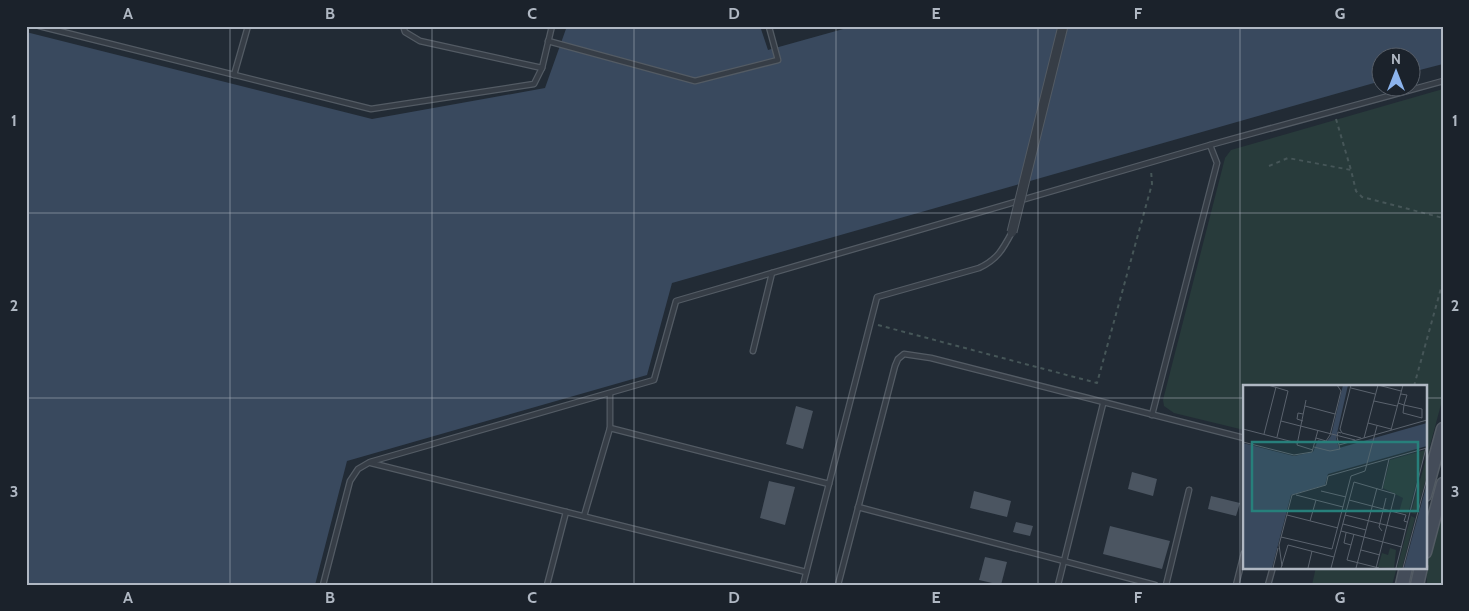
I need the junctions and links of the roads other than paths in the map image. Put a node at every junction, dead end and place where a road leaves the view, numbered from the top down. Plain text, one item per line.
1 (40, 26) edge
2 (248, 26) edge
3 (403, 26) edge
4 (552, 26) edge
5 (1063, 26) edge
6 (770, 27) edge
7 (548, 42) junction
8 (542, 68) junction
9 (234, 75) junction
10 (1443, 81) edge
11 (1210, 145) junction
12 (1012, 232) joint
13 (772, 273) junction
14 (753, 351) dead end
15 (610, 394) junction
16 (1103, 404) junction
17 (1152, 415) junction
18 (610, 428) junction
19 (1443, 429) edge
20 (1243, 438) edge
21 (370, 462) junction
22 (829, 484) junction
23 (1443, 484) edge
24 (1189, 490) dead end
25 (1426, 491) edge
26 (858, 507) junction
27 (566, 512) junction
28 (584, 516) junction
29 (1426, 548) edge
30 (1243, 557) edge
31 (1064, 561) junction
32 (1273, 568) edge
33 (1406, 568) edge
34 (1421, 568) edge
35 (806, 572) junction
36 (323, 585) edge
37 (547, 585) edge
38 (803, 585) edge
39 (838, 585) edge
40 (1058, 585) edge
41 (1155, 585) edge
42 (1166, 585) edge
43 (1236, 585) edge
44 (1268, 585) edge
45 (1402, 585) edge
46 (1417, 585) edge

1 - 9 lane
2 - 9 lane
3 - 8 lane
4 - 7 lane
5 - 12 street, bridge
6 - 7 lane
7 - 8 lane
8 - 9 lane
10 - 11 lane
11 - 13 lane
11 - 17 lane
12 - 22 lane
13 - 14 lane
13 - 15 lane
15 - 18 lane
15 - 21 lane
16 - 17 lane
16 - 26 lane
16 - 31 lane
17 - 20 lane
18 - 22 lane
18 - 28 lane
19 - 25 street
21 - 27 lane
21 - 36 lane
22 - 35 lane
23 - 29 street
24 - 42 lane
26 - 31 lane
26 - 39 lane
27 - 28 lane
27 - 37 lane
28 - 35 lane
30 - 43 lane
31 - 40 lane
31 - 41 lane
32 - 44 lane
33 - 45 street
34 - 46 street
35 - 38 lane

